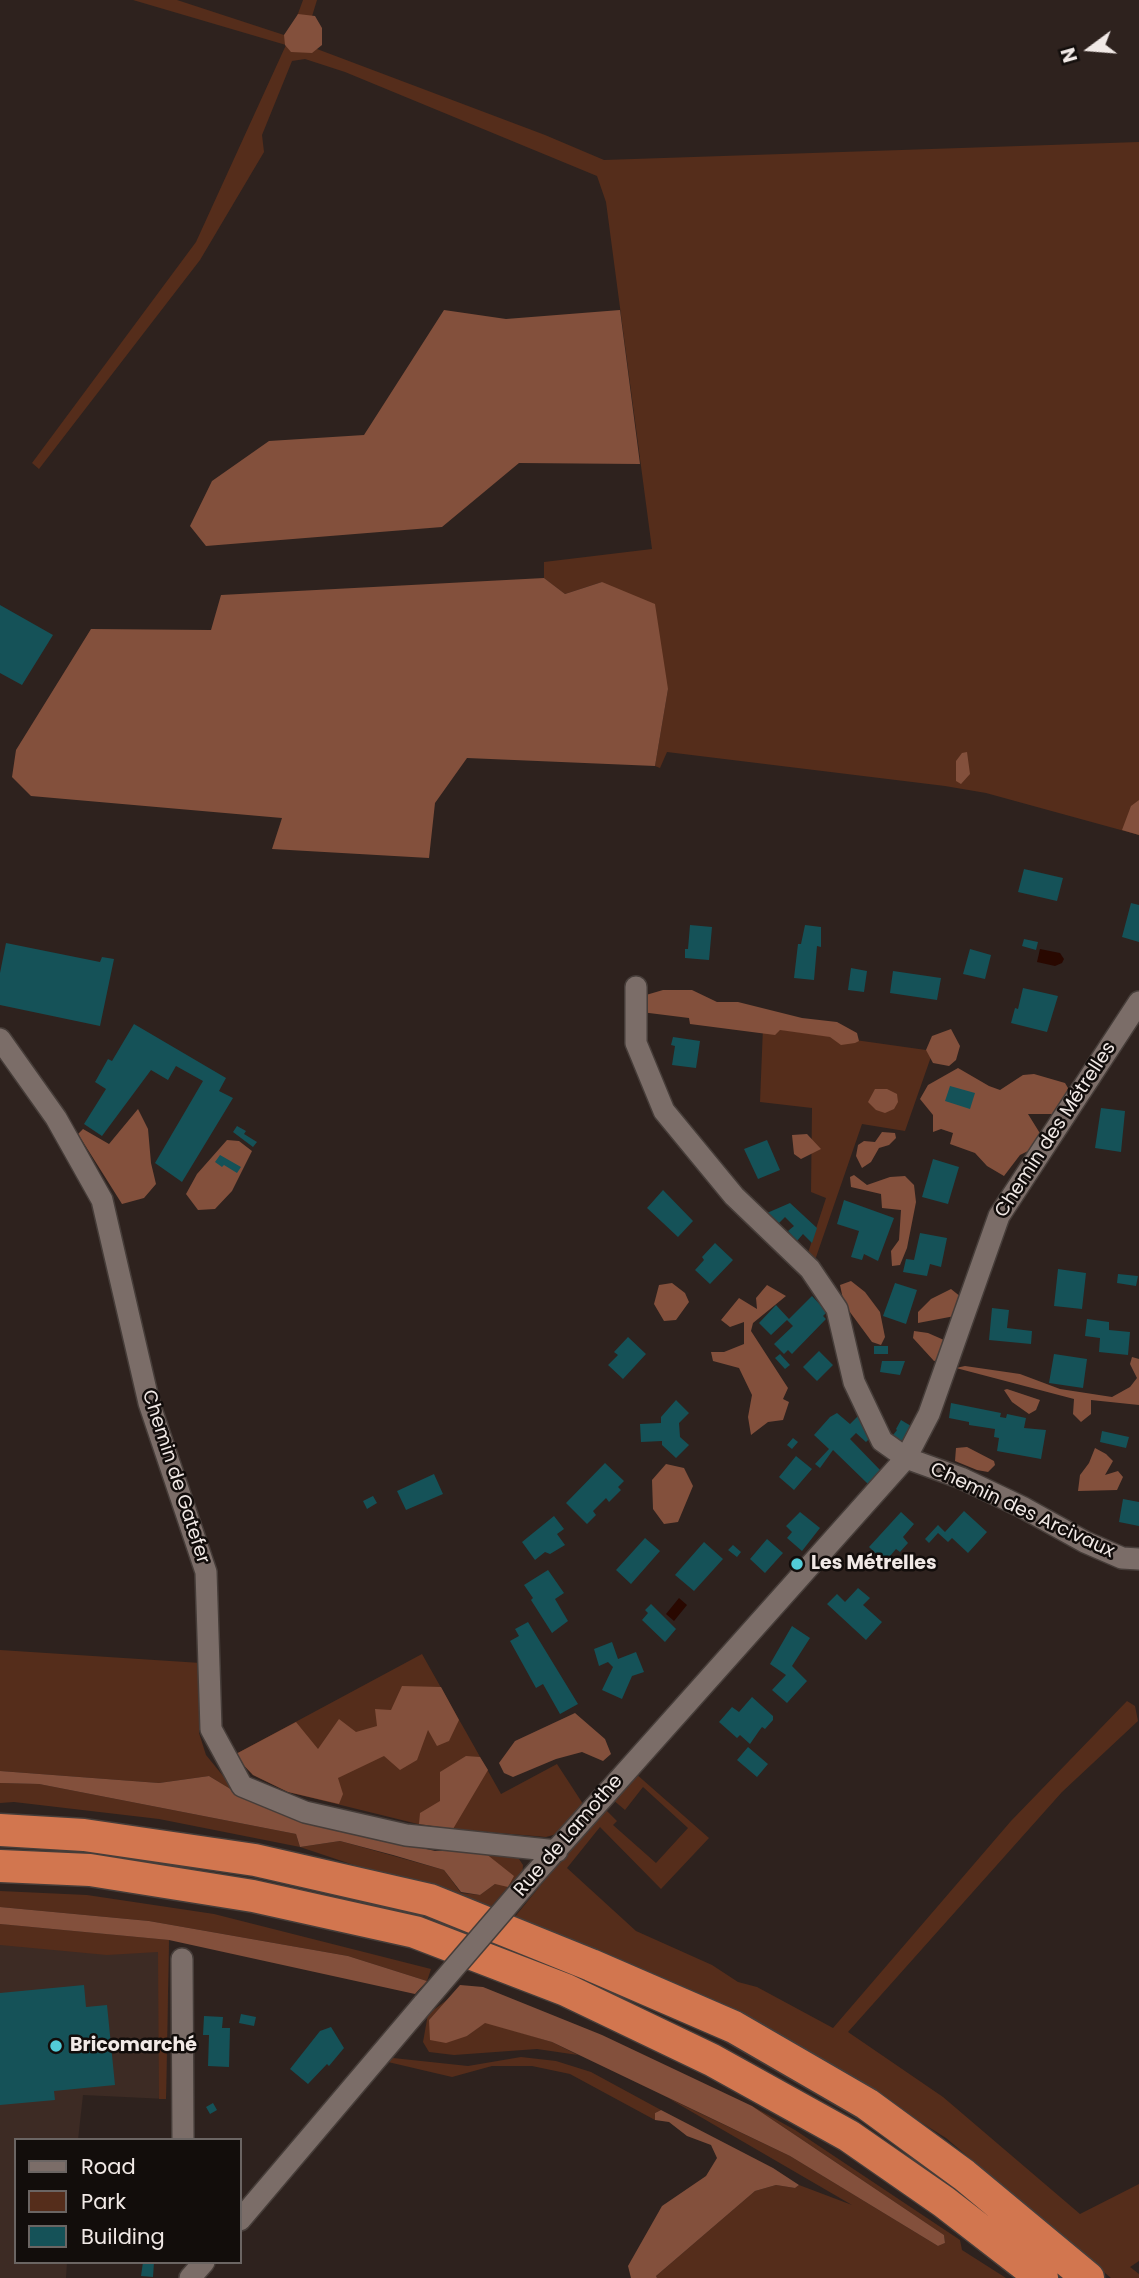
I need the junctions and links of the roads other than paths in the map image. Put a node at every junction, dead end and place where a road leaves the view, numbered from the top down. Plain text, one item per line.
1 (636, 987) dead end
2 (1139, 1002) edge
3 (0, 1039) edge
4 (906, 1458) junction
5 (1139, 1559) edge
6 (0, 1829) edge
7 (557, 1851) junction
8 (0, 1866) edge
9 (182, 1959) dead end
10 (183, 2138) edge
11 (242, 2218) edge
12 (202, 2264) edge
13 (190, 2278) edge
14 (1042, 2278) edge
15 (1088, 2278) edge

1 - 4 street, Chemin des Arcivaux
2 - 4 street, Chemin des Métrelles
3 - 7 street, Chemin de Gatefer
4 - 5 street, Chemin des Arcivaux
4 - 7 street, Rue de Lamothe
6 - 15 highway
7 - 11 street, Rue de Lamothe, bridge
8 - 14 highway
9 - 10 street
12 - 13 street

